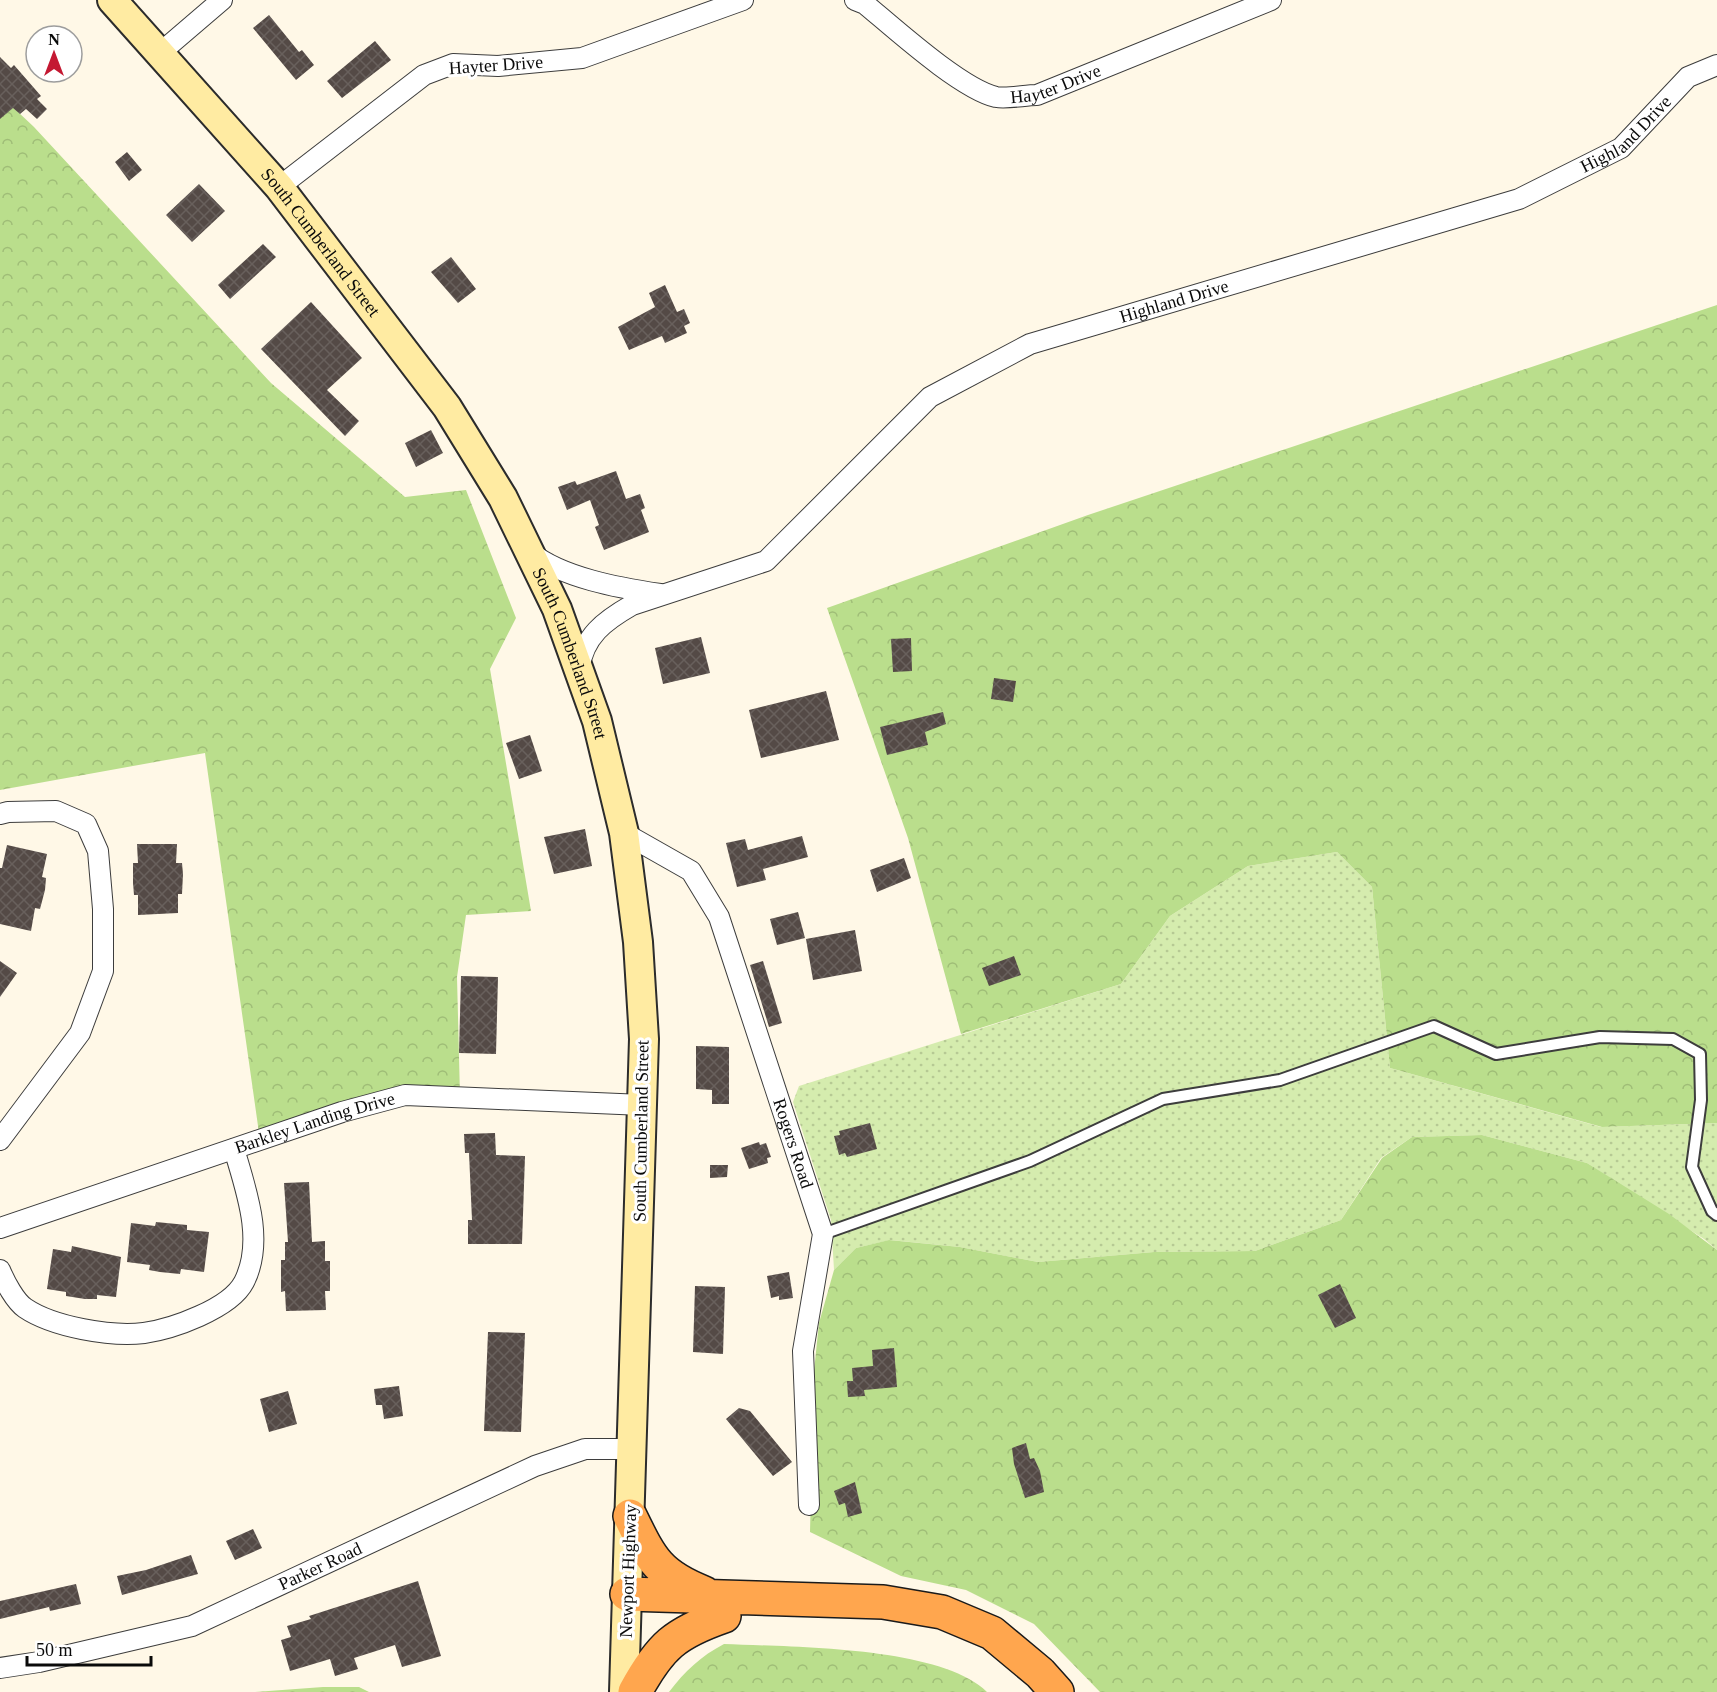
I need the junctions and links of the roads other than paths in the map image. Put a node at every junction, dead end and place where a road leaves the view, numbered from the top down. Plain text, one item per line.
1 (112, 0) edge
2 (222, 0) edge
3 (742, 0) edge
4 (855, 0) edge
5 (1271, 0) edge
6 (160, 53) junction
7 (1717, 65) edge
8 (279, 187) junction
9 (530, 552) junction
10 (663, 595) junction
11 (579, 669) junction
12 (0, 814) edge
13 (624, 833) junction
14 (643, 1105) junction
15 (0, 1140) edge
16 (234, 1149) junction
17 (1717, 1215) edge
18 (0, 1228) edge
19 (823, 1234) junction
20 (0, 1270) edge
21 (632, 1449) junction
22 (809, 1504) dead end
23 (630, 1516) junction
24 (627, 1603) junction
25 (719, 1606) junction
26 (0, 1668) edge
27 (624, 1692) edge
28 (635, 1692) edge
29 (1029, 1692) edge
30 (1057, 1692) edge

1 - 6 main road, South Cumberland Street
2 - 6 street
3 - 8 street, Hayter Drive
4 - 5 street, Hayter Drive
6 - 8 main road, South Cumberland Street
7 - 10 street, Highland Drive
8 - 9 main road, South Cumberland Street
9 - 10 street
9 - 11 main road, South Cumberland Street
10 - 11 street, Highland Drive
11 - 13 main road, South Cumberland Street
12 - 15 street
13 - 14 main road, South Cumberland Street
13 - 19 street, Rogers Road
14 - 16 street, Barkley Landing Drive
14 - 21 main road, South Cumberland Street
16 - 18 street, Barkley Landing Drive
16 - 20 street
17 - 19 lane
19 - 22 street, Rogers Road
21 - 23 main road, Newport Highway
21 - 26 street, Parker Road
23 - 24 main road, Newport Highway
23 - 25 highway
24 - 25 highway
24 - 27 main road, Newport Highway
25 - 28 highway
25 - 29 highway
25 - 30 highway

